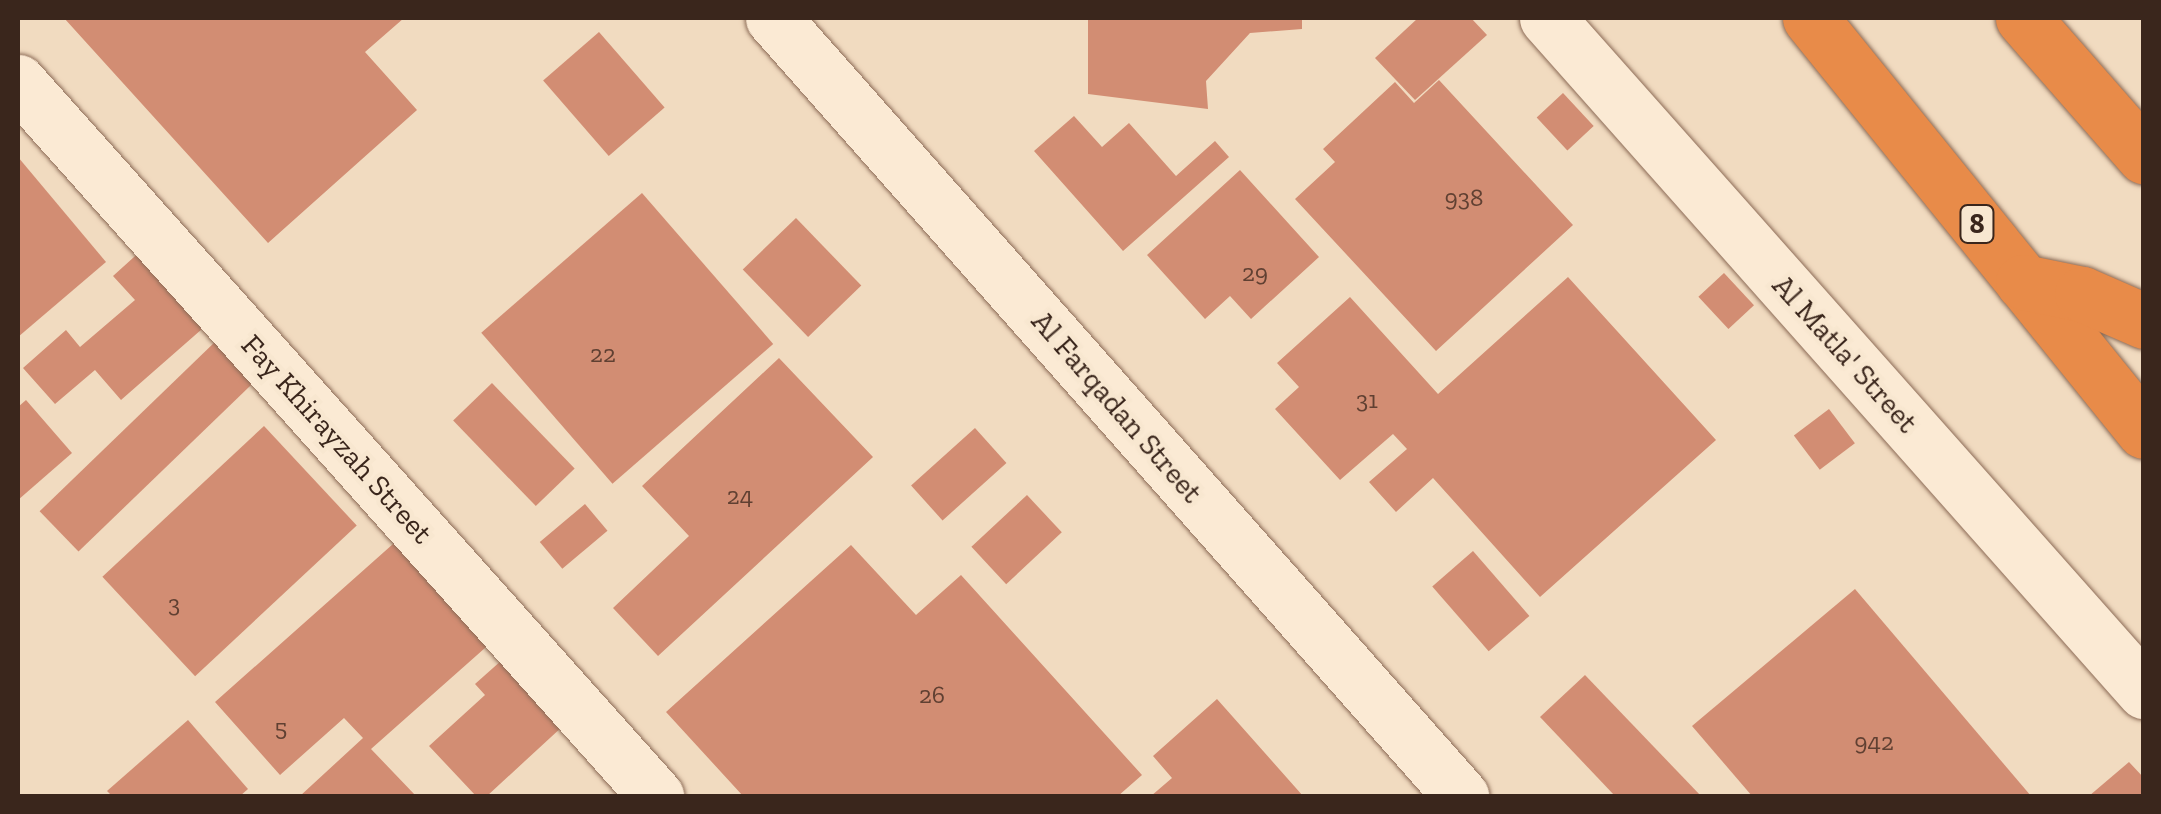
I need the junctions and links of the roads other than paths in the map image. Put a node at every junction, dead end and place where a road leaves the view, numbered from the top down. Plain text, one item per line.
1 (772, 18) edge
2 (1547, 18) edge
3 (1810, 18) edge
4 (2023, 18) edge
5 (18, 82) edge
6 (2141, 153) edge
7 (2024, 282) junction
8 (2144, 321) edge
9 (2144, 431) edge
10 (2144, 691) edge
11 (656, 796) edge
12 (1461, 796) edge

1 - 12 street, Al Farqadan Street
2 - 10 street, Al Matla' Street
3 - 7 highway, 8
4 - 6 highway
5 - 11 street, Fay Khirayzah Street
7 - 8 highway
7 - 9 highway, 8

